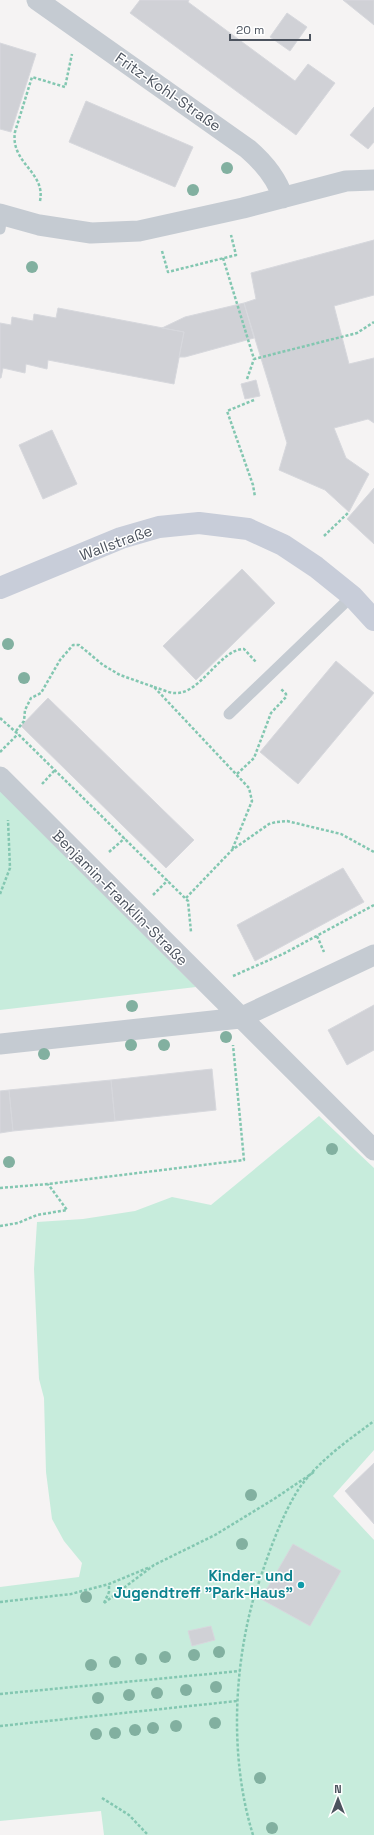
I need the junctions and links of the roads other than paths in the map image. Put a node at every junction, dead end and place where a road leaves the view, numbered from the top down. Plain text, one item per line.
1 (37, 0) edge
2 (374, 180) edge
3 (283, 198) junction
4 (1, 219) edge
5 (0, 588) edge
6 (352, 596) junction
7 (374, 620) edge
8 (229, 714) dead end
9 (2, 779) edge
10 (374, 955) edge
11 (240, 1018) junction
12 (0, 1044) edge
13 (374, 1150) edge

1 - 3 street, Fritz-Kohl-Straße
2 - 3 street
3 - 4 street
5 - 6 street, Wallstraße
6 - 7 street, Wallstraße
6 - 8 lane
9 - 11 street, Benjamin-Franklin-Straße
10 - 11 street
11 - 12 street
11 - 13 street, Benjamin-Franklin-Straße

